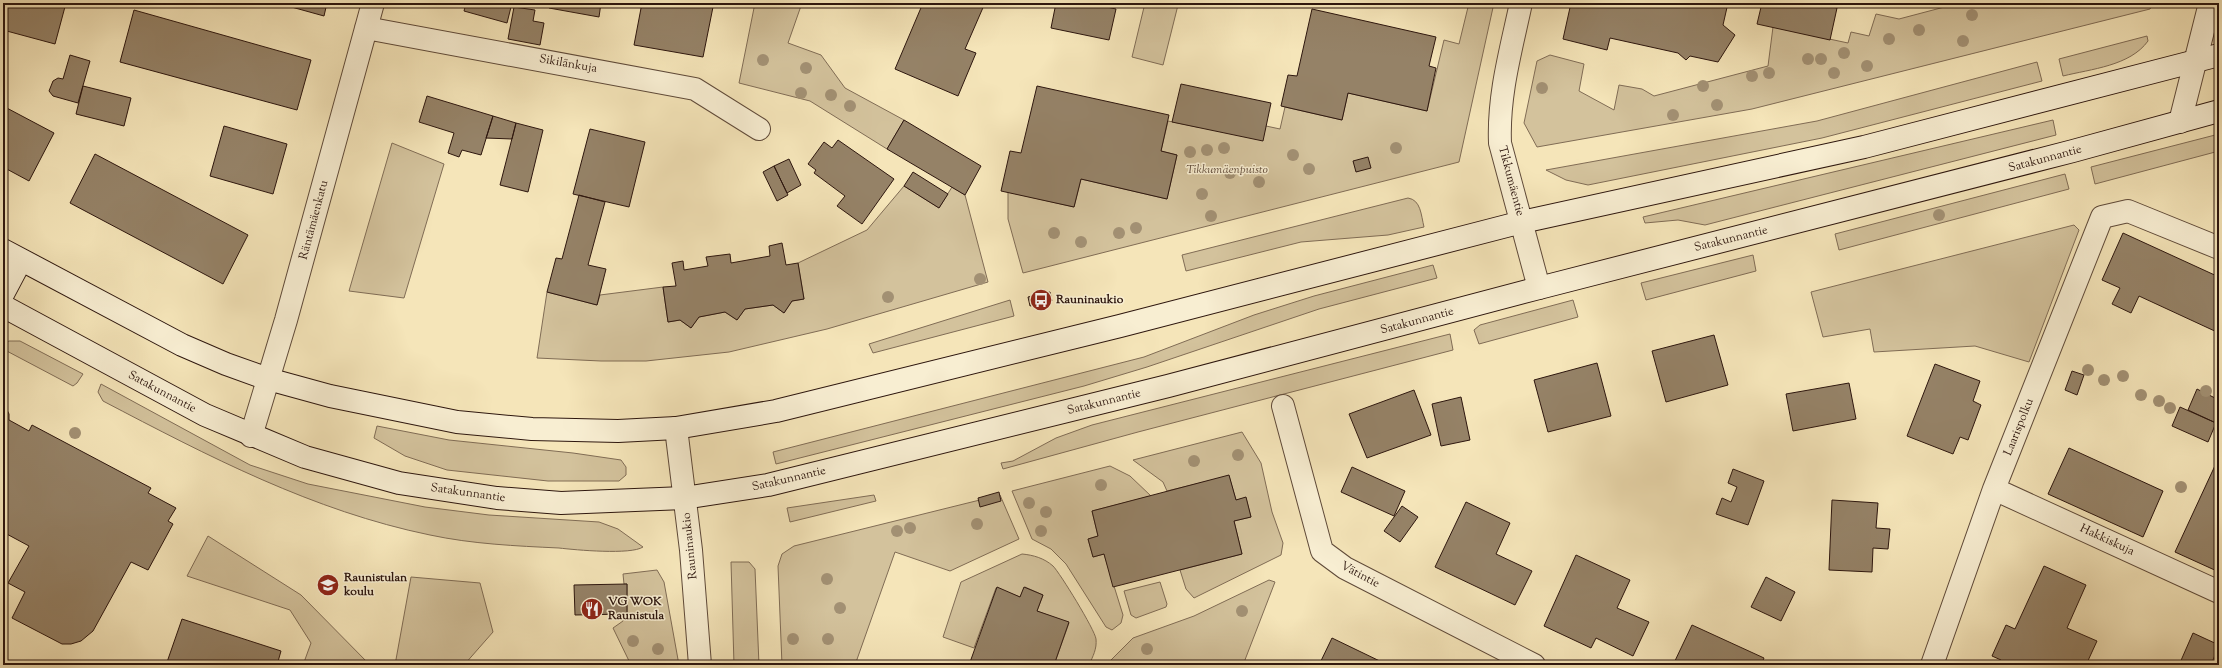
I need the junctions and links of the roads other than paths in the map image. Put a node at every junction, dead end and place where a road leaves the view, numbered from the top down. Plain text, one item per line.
1 (373, 3) edge
2 (1521, 3) edge
3 (2210, 3) edge
4 (366, 28) junction
5 (2219, 55) edge
6 (2195, 62) junction
7 (2219, 111) edge
8 (2180, 122) junction
9 (759, 129) dead end
10 (1522, 222) junction
11 (2219, 248) edge
12 (12, 255) edge
13 (1539, 288) junction
14 (3, 294) edge
15 (3, 306) edge
16 (268, 379) junction
17 (1283, 406) dead end
18 (676, 428) junction
19 (251, 436) junction
20 (1994, 489) junction
21 (684, 498) junction
22 (2219, 592) edge
23 (700, 665) edge
24 (1534, 665) edge
25 (1932, 665) edge

1 - 4 main road, Räntämäenkatu
2 - 10 main road, Tikkumäentie
3 - 6 main road
4 - 9 main road, Sikilänkuja
4 - 16 main road, Räntämäenkatu
5 - 6 main road
6 - 8 main road
6 - 10 main road
7 - 8 main road, Satakunnantie
8 - 13 main road, Satakunnantie
10 - 13 main road, Tikkumäentie
10 - 18 main road
11 - 20 main road, Laarispolku
12 - 14 main road
12 - 16 main road
13 - 21 main road, Satakunnantie
15 - 19 main road, Satakunnantie
16 - 18 main road
16 - 19 main road, Räntämäenkatu
17 - 24 main road, Vätintie
18 - 21 main road, Rauninaukio
19 - 21 main road, Satakunnantie
20 - 22 main road, Hakkiskuja
20 - 25 main road, Laarispolku
21 - 23 main road, Rauninaukio

